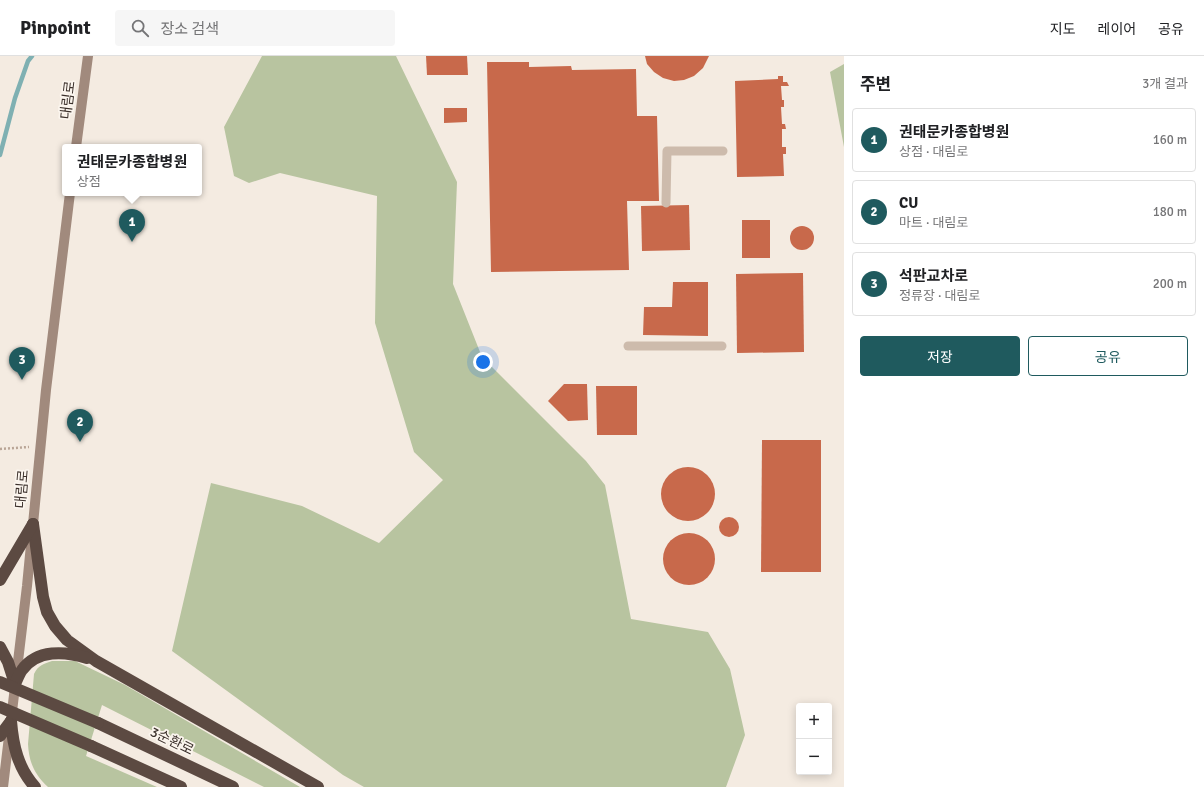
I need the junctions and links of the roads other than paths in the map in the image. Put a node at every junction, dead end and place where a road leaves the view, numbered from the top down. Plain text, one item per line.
1 (88, 56) edge
2 (76, 144) edge
3 (723, 151) dead end
4 (70, 196) edge
5 (666, 203) dead end
6 (628, 346) dead end
7 (722, 346) dead end
8 (33, 524) junction
9 (0, 580) edge
10 (0, 647) edge
11 (96, 661) junction
12 (0, 682) edge
13 (15, 684) junction
14 (0, 707) edge
15 (11, 721) junction
16 (0, 736) edge
17 (3, 787) edge
18 (35, 787) edge
19 (181, 787) edge
20 (233, 787) edge
21 (318, 787) edge

1 - 2 street, 대림로
3 - 5 lane
4 - 8 street, 대림로
6 - 7 lane
8 - 9 highway
8 - 11 highway
8 - 13 street, 대림로
10 - 13 highway
11 - 13 highway
11 - 21 highway
12 - 20 highway, 3순환로, bridge
13 - 15 street, 대림로
14 - 19 highway, bridge
15 - 16 highway
15 - 17 street, 대림로
15 - 18 highway

